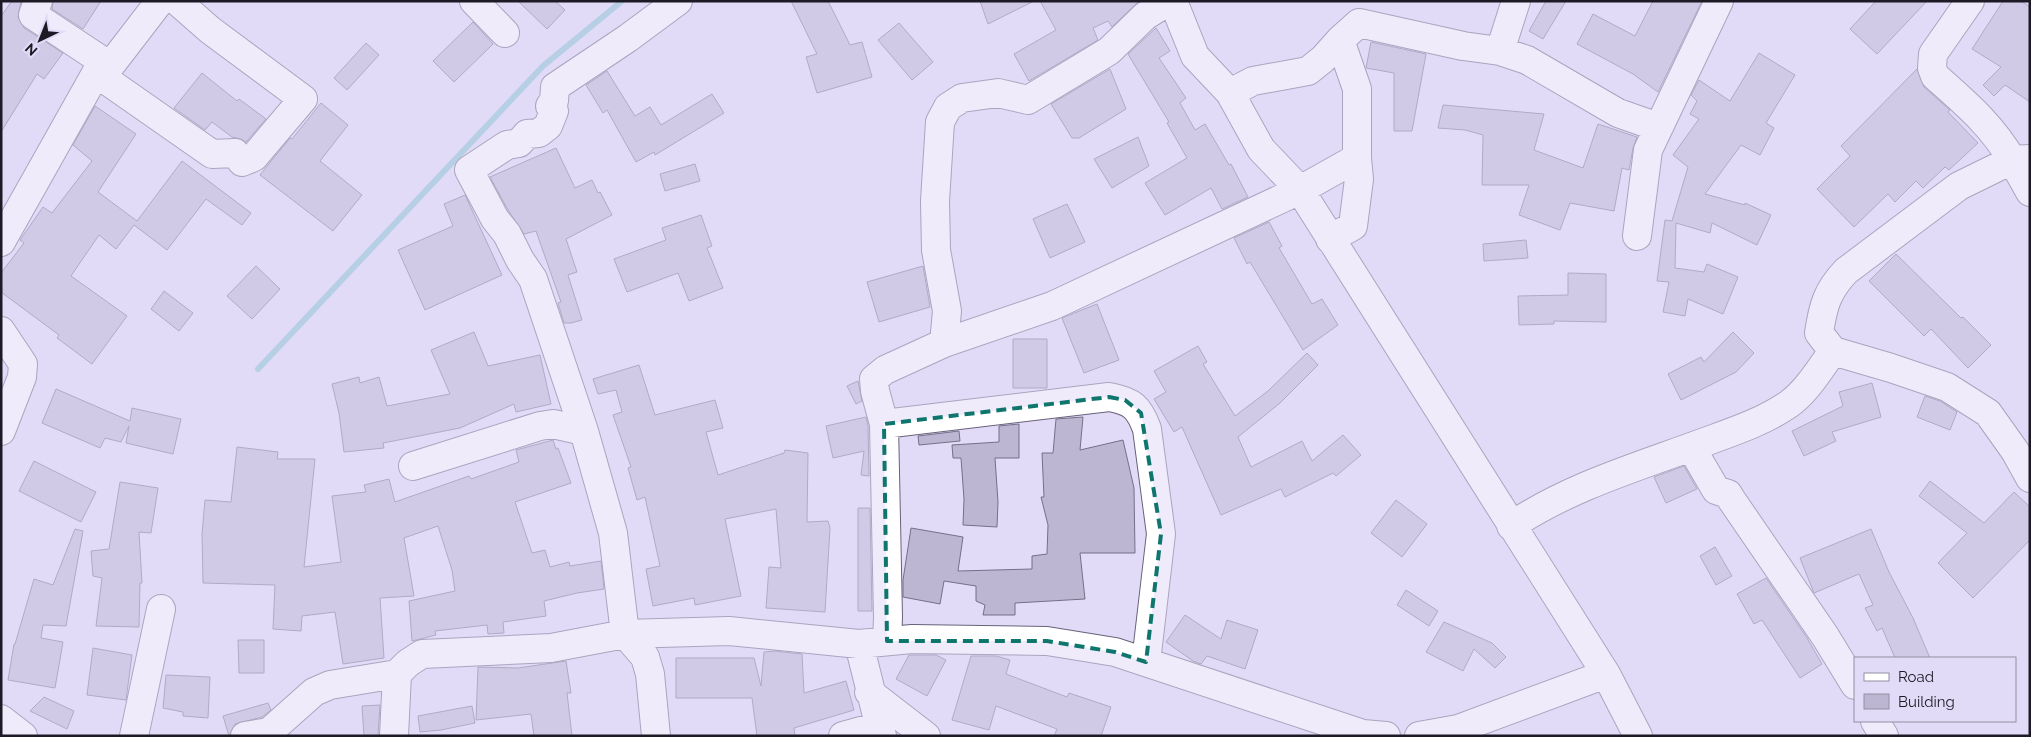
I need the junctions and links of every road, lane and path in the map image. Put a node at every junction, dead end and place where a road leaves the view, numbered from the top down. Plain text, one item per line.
1 (38, 1) edge
2 (160, 1) edge
3 (177, 1) edge
4 (474, 1) edge
5 (678, 1) edge
6 (1169, 1) edge
7 (1173, 1) edge
8 (1516, 1) edge
9 (1719, 1) edge
10 (1970, 1) edge
11 (505, 33) dead end
12 (1340, 40) junction
13 (1500, 51) junction
14 (103, 70) junction
15 (1230, 94) junction
16 (1658, 126) junction
17 (1357, 158) junction
18 (2021, 159) edge
19 (1300, 190) junction
20 (2030, 192) edge
21 (1637, 236) dead end
22 (1330, 239) junction
23 (1, 242) edge
24 (1, 331) edge
25 (944, 343) junction
26 (1833, 351) junction
27 (884, 424) junction
28 (1, 431) edge
29 (584, 431) junction
30 (1691, 447) junction
31 (413, 466) dead end
32 (2030, 478) edge
33 (1510, 526) junction
34 (161, 609) dead end
35 (625, 634) junction
36 (887, 641) junction
37 (859, 644) junction
38 (1146, 662) junction
39 (397, 674) junction
40 (1606, 674) junction
41 (1854, 683) edge
42 (869, 692) junction
43 (1, 719) edge
44 (1877, 722) edge
45 (880, 731) edge
46 (23, 736) edge
47 (134, 736) edge
48 (245, 736) edge
49 (394, 736) edge
50 (656, 736) edge
51 (843, 736) edge
52 (926, 736) edge
53 (1386, 736) edge
54 (1419, 736) edge
55 (1638, 736) edge
56 (1884, 736) edge

1 - 14 street
2 - 14 street
3 - 14 street
4 - 11 street
5 - 29 street
6 - 25 street
7 - 15 street
8 - 13 street
9 - 16 street
10 - 18 street
12 - 13 street
12 - 15 street
12 - 17 street
13 - 16 street
14 - 23 street
15 - 19 street
16 - 21 street
17 - 19 street
17 - 22 street
18 - 20 street
18 - 26 street
19 - 22 street
19 - 25 street
22 - 33 street
24 - 28 street
25 - 27 street
26 - 30 street
26 - 32 street
27 - 36 street
27 - 38 street
29 - 31 street
29 - 35 street
30 - 33 street
30 - 41 street
33 - 40 street
34 - 47 street
35 - 37 street
35 - 39 street
35 - 50 street
36 - 37 street
36 - 38 street
37 - 42 street
38 - 53 street
39 - 48 street
39 - 49 street
40 - 54 street
40 - 55 street
42 - 45 street
42 - 52 street
43 - 46 street
44 - 56 street
45 - 51 street

